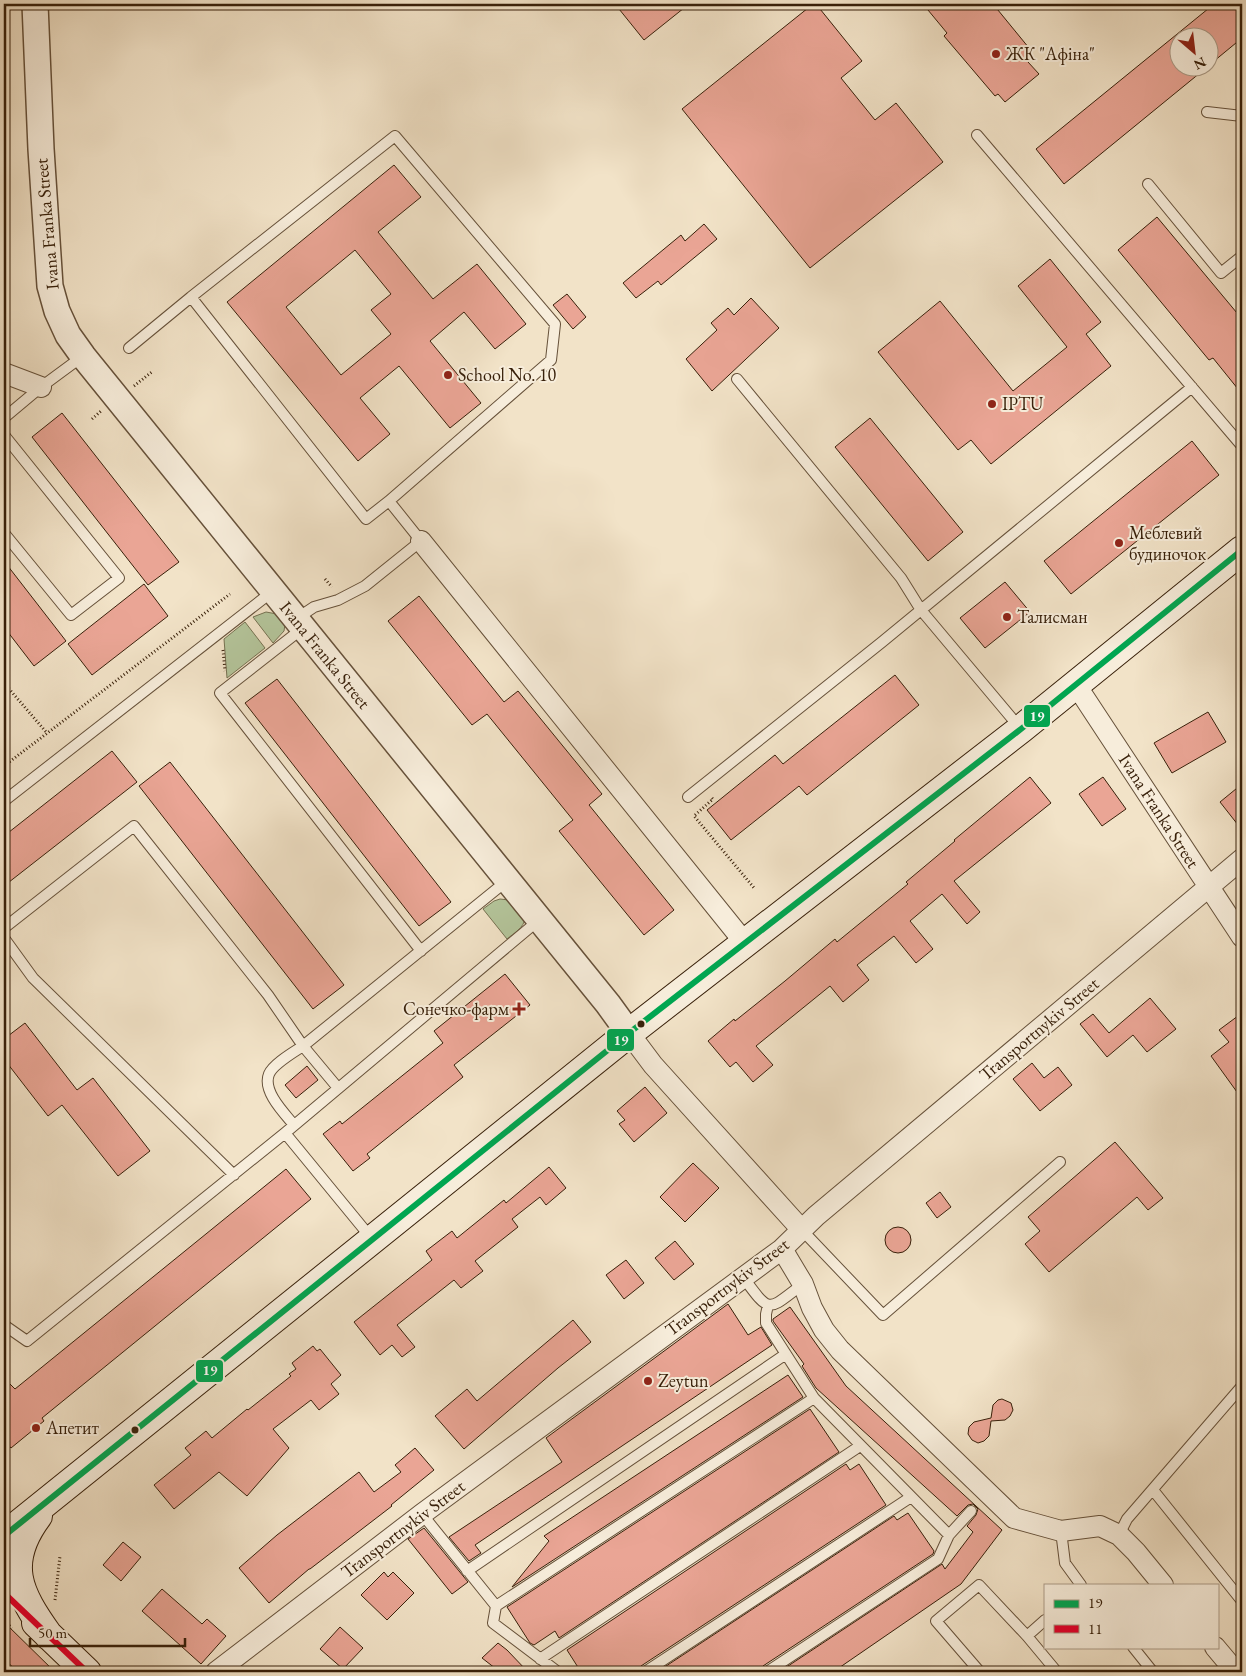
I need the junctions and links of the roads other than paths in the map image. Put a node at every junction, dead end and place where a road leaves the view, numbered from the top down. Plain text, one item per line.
1 (35, 4) edge
2 (1207, 112) dead end
3 (1242, 116) edge
4 (977, 135) dead end
5 (1148, 184) dead end
6 (1242, 256) edge
7 (191, 297) junction
8 (129, 348) dead end
9 (83, 356) junction
10 (4, 373) edge
11 (737, 379) dead end
12 (42, 387) junction
13 (1192, 387) junction
14 (4, 418) edge
15 (4, 436) edge
16 (1242, 446) edge
17 (389, 501) junction
18 (4, 533) edge
19 (421, 541) junction
20 (1242, 550) edge
21 (273, 591) junction
22 (921, 610) junction
23 (300, 624) junction
24 (1076, 685) junction
25 (1021, 729) junction
26 (688, 797) dead end
27 (4, 801) edge
28 (1242, 859) edge
29 (508, 880) junction
30 (1208, 886) junction
31 (539, 920) junction
32 (4, 928) edge
33 (1242, 937) edge
34 (4, 938) edge
35 (746, 943) junction
36 (421, 951) junction
37 (629, 1033) junction
38 (303, 1046) junction
39 (338, 1088) junction
40 (294, 1126) junction
41 (285, 1133) junction
42 (1060, 1162) dead end
43 (234, 1175) junction
44 (801, 1229) junction
45 (373, 1240) junction
46 (782, 1249) junction
47 (743, 1277) junction
48 (803, 1284) junction
49 (768, 1306) junction
50 (4, 1325) edge
51 (786, 1354) junction
52 (1242, 1386) edge
53 (814, 1398) junction
54 (860, 1446) junction
55 (1153, 1490) junction
56 (57, 1494) junction
57 (911, 1497) junction
58 (971, 1511) dead end
59 (422, 1514) junction
60 (1061, 1531) junction
61 (949, 1535) junction
62 (1119, 1535) junction
63 (4, 1536) edge
64 (467, 1572) junction
65 (1080, 1584) edge
66 (1162, 1584) edge
67 (4, 1593) edge
68 (1242, 1601) edge
69 (496, 1606) junction
70 (1044, 1621) edge
71 (49, 1636) junction
72 (1027, 1636) junction
73 (1134, 1648) edge
74 (1216, 1648) edge
75 (540, 1659) junction
76 (87, 1672) edge
77 (216, 1672) edge
78 (558, 1672) edge
79 (644, 1672) edge
80 (767, 1672) edge
81 (980, 1672) edge
82 (1057, 1672) edge
83 (1154, 1672) edge
84 (1236, 1672) edge

1 - 9 street, Ivana Franka Street
2 - 3 lane
4 - 13 lane
5 - 6 lane
7 - 8 lane
7 - 17 lane
7 - 17 lane
9 - 12 lane
9 - 21 street, Ivana Franka Street
10 - 12 street
11 - 22 lane
12 - 14 lane
13 - 16 lane
13 - 22 lane
15 - 18 lane
17 - 19 lane
19 - 23 lane
19 - 35 street
20 - 24 main road
21 - 23 street, Ivana Franka Street
21 - 27 lane
22 - 25 lane
22 - 26 lane
23 - 29 street, Ivana Franka Street
23 - 36 lane
24 - 25 main road
24 - 30 street, Ivana Franka Street
25 - 35 main road
28 - 30 street, Transportnykiv Street
29 - 31 street, Ivana Franka Street
29 - 36 lane
30 - 33 street, Ivana Franka Street
30 - 44 street, Transportnykiv Street
31 - 37 street, Ivana Franka Street
31 - 39 lane
32 - 38 lane
34 - 43 lane
35 - 37 main road
36 - 38 lane
37 - 44 street, Ivana Franka Street
37 - 45 main road
38 - 39 lane
38 - 40 lane
39 - 40 lane
40 - 41 lane
41 - 43 lane
41 - 45 lane
42 - 44 lane
43 - 50 lane
44 - 46 street, Transportnykiv Street
45 - 56 main road
46 - 47 street, Transportnykiv Street
46 - 48 street
47 - 49 lane
47 - 59 street, Transportnykiv Street
48 - 49 lane
48 - 60 street
49 - 51 lane
51 - 53 lane
51 - 64 lane
52 - 55 lane
53 - 54 lane
53 - 69 lane
54 - 57 lane
54 - 75 lane
55 - 62 lane
55 - 68 lane
56 - 63 main road
56 - 71 main road
57 - 61 lane
57 - 79 lane
58 - 61 lane
59 - 64 lane
59 - 77 street, Transportnykiv Street
60 - 62 street
60 - 65 lane
61 - 80 lane
62 - 66 street
64 - 69 lane
67 - 71 main road
69 - 75 lane
70 - 72 lane
71 - 76 main road
72 - 81 lane
72 - 82 lane
73 - 83 lane
74 - 84 street
75 - 78 lane

